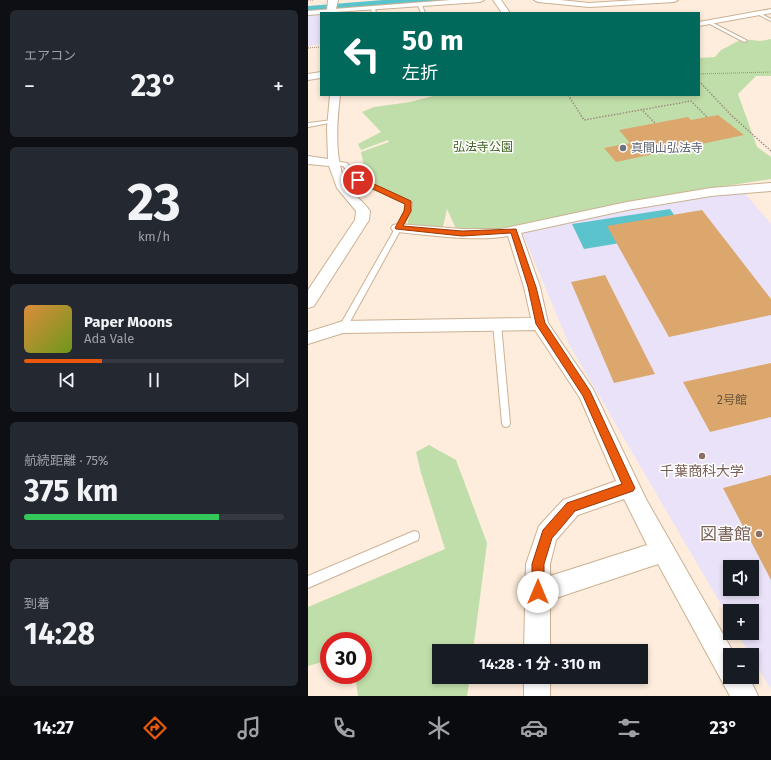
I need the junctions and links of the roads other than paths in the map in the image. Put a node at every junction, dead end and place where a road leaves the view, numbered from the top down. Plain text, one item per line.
1 (480, 0) edge
2 (497, 0) edge
3 (538, 0) edge
4 (674, 0) edge
5 (332, 5) edge
6 (420, 5) junction
7 (374, 11) edge
8 (771, 11) edge
9 (423, 12) edge
10 (505, 12) edge
11 (308, 13) edge
12 (758, 13) junction
13 (771, 20) edge
14 (710, 22) junction
15 (700, 24) edge
16 (745, 41) dead end
17 (320, 75) edge
18 (308, 77) edge
19 (335, 96) edge
20 (333, 121) junction
21 (308, 124) edge
22 (308, 160) edge
23 (334, 163) junction
24 (771, 187) edge
25 (398, 228) junction
26 (513, 231) junction
27 (308, 302) edge
28 (497, 324) junction
29 (540, 324) junction
30 (343, 327) junction
31 (308, 338) edge
32 (506, 423) dead end
33 (630, 488) junction
34 (414, 536) dead end
35 (663, 551) junction
36 (308, 582) edge
37 (538, 592) junction
38 (537, 644) edge
39 (723, 658) edge
40 (537, 684) edge
41 (738, 684) edge
42 (537, 696) edge
43 (745, 696) edge

1 - 6 street
2 - 10 street
3 - 4 street
5 - 7 street
5 - 11 street
6 - 7 street
6 - 9 lane
8 - 12 street
12 - 13 lane
12 - 14 street
14 - 15 street
14 - 16 lane
17 - 18 street
19 - 20 street
20 - 21 lane
20 - 23 street
22 - 23 street
23 - 25 lane
23 - 27 street
24 - 26 street
25 - 26 street
25 - 30 lane
26 - 29 street
28 - 29 street
28 - 30 street
28 - 32 lane
29 - 33 street
30 - 31 street
33 - 35 street
33 - 37 street
34 - 36 lane
35 - 37 street
35 - 39 street
37 - 38 street
40 - 42 street
41 - 43 street

